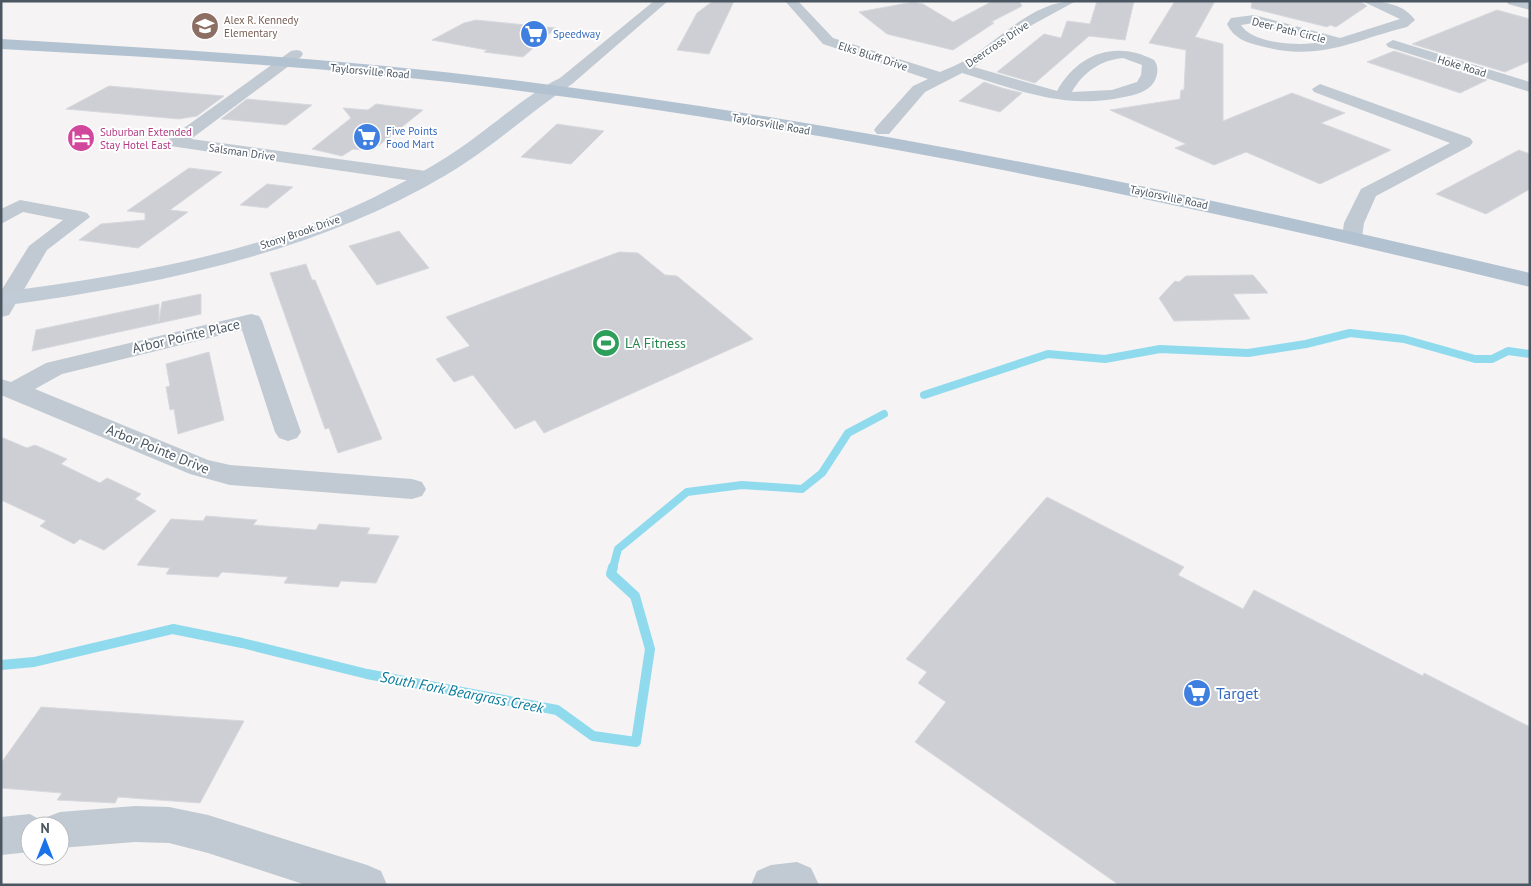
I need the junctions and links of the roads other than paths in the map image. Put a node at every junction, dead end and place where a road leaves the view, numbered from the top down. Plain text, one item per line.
1 (662, 1) edge
2 (792, 1) edge
3 (1070, 1) edge
4 (1368, 1) edge
5 (1513, 1) edge
6 (1530, 6) edge
7 (1, 35) edge
8 (1338, 42) junction
9 (1, 44) edge
10 (1393, 44) dead end
11 (290, 58) junction
12 (961, 68) junction
13 (942, 78) junction
14 (559, 86) junction
15 (1530, 87) edge
16 (1320, 89) dead end
17 (1062, 97) junction
18 (883, 130) junction
19 (426, 177) junction
20 (1, 218) edge
21 (1353, 230) junction
22 (1530, 264) edge
23 (1530, 280) edge
24 (4, 302) edge
25 (7, 390) edge
26 (288, 432) dead end
27 (412, 489) dead end
28 (70, 829) edge
29 (20, 835) edge
30 (1, 836) edge
31 (367, 885) edge
32 (771, 885) edge
33 (799, 885) edge

1 - 14 street
2 - 13 street, Elks Bluff Drive
3 - 12 street, Deercross Drive
4 - 8 street, Deer Path Circle
5 - 6 street
7 - 11 main road, Taylorsville Road
8 - 8 street, Deer Path Circle
9 - 11 main road, Taylorsville Road
10 - 15 street, Hoke Road
11 - 14 main road, Taylorsville Road
11 - 19 street, Salsman Drive
12 - 13 street, Deercross Drive
12 - 17 street
13 - 18 street, Deercross Drive
14 - 18 main road, Taylorsville Road
14 - 19 street, Stony Brook Drive
14 - 21 main road, Taylorsville Road
16 - 21 street
17 - 17 street
18 - 21 main road, Taylorsville Road
19 - 24 street, Stony Brook Drive
20 - 24 street
21 - 22 main road, Taylorsville Road
21 - 23 main road, Taylorsville Road
25 - 26 street, Arbor Pointe Place
25 - 27 street, Arbor Pointe Drive
28 - 31 street
29 - 30 street
32 - 33 street

